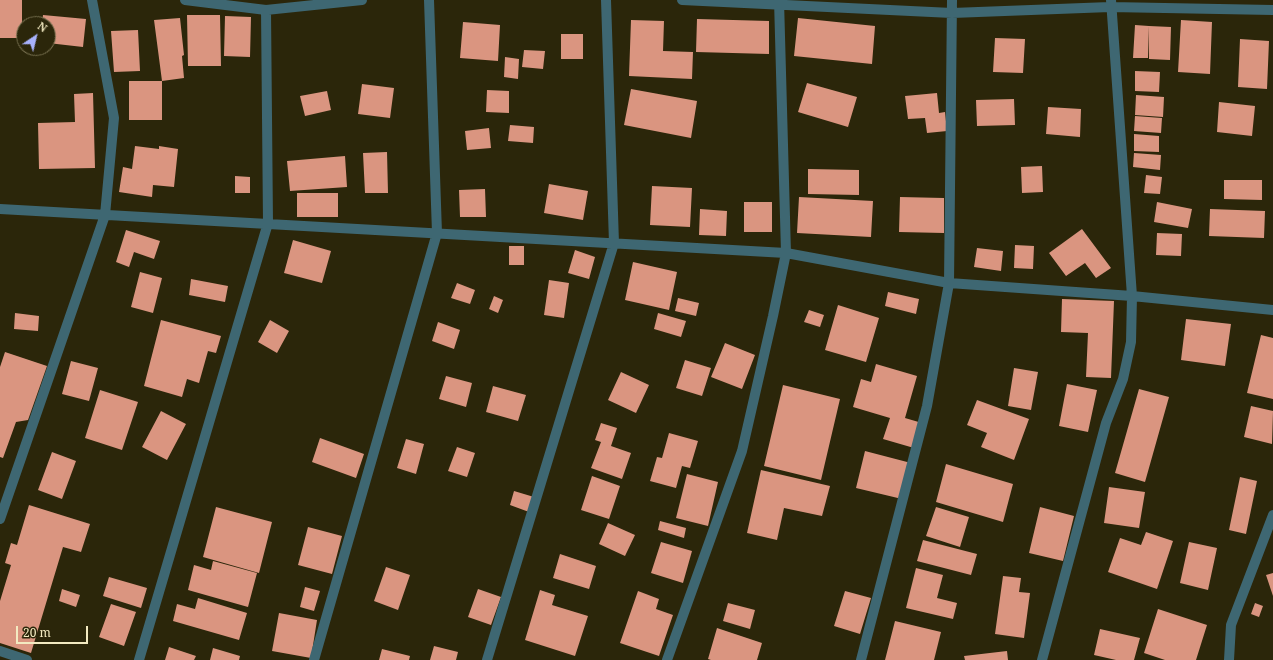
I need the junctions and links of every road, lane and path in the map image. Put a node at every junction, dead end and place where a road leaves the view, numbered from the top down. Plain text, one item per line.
1 (92, 0) edge
2 (185, 0) edge
3 (362, 0) edge
4 (429, 0) edge
5 (606, 0) edge
6 (682, 0) edge
7 (952, 0) edge
8 (779, 2) edge
9 (1111, 4) edge
10 (266, 10) junction
11 (1273, 10) edge
12 (952, 13) junction
13 (0, 209) edge
14 (104, 215) junction
15 (268, 223) junction
16 (437, 233) junction
17 (614, 243) junction
18 (786, 253) junction
19 (949, 283) junction
20 (1132, 296) junction
21 (1273, 310) edge
22 (1273, 515) edge
23 (0, 519) edge
24 (0, 651) edge
25 (27, 660) edge
26 (139, 660) edge
27 (314, 660) edge
28 (487, 660) edge
29 (667, 660) edge
30 (861, 660) edge
31 (1042, 660) edge
32 (1229, 660) edge

1 - 14 street
2 - 10 street
3 - 10 street
4 - 16 street
5 - 17 street
6 - 8 street
7 - 12 street
8 - 12 street
8 - 18 street
9 - 11 street
9 - 12 street
9 - 20 street
10 - 15 street
12 - 19 street
13 - 14 street
14 - 15 street
14 - 23 street
15 - 16 street
15 - 26 street
16 - 17 street
16 - 27 street
17 - 18 street
17 - 28 street
18 - 19 street
18 - 29 street
19 - 20 street
19 - 30 street
20 - 21 street
20 - 31 street
22 - 32 street
24 - 25 street

